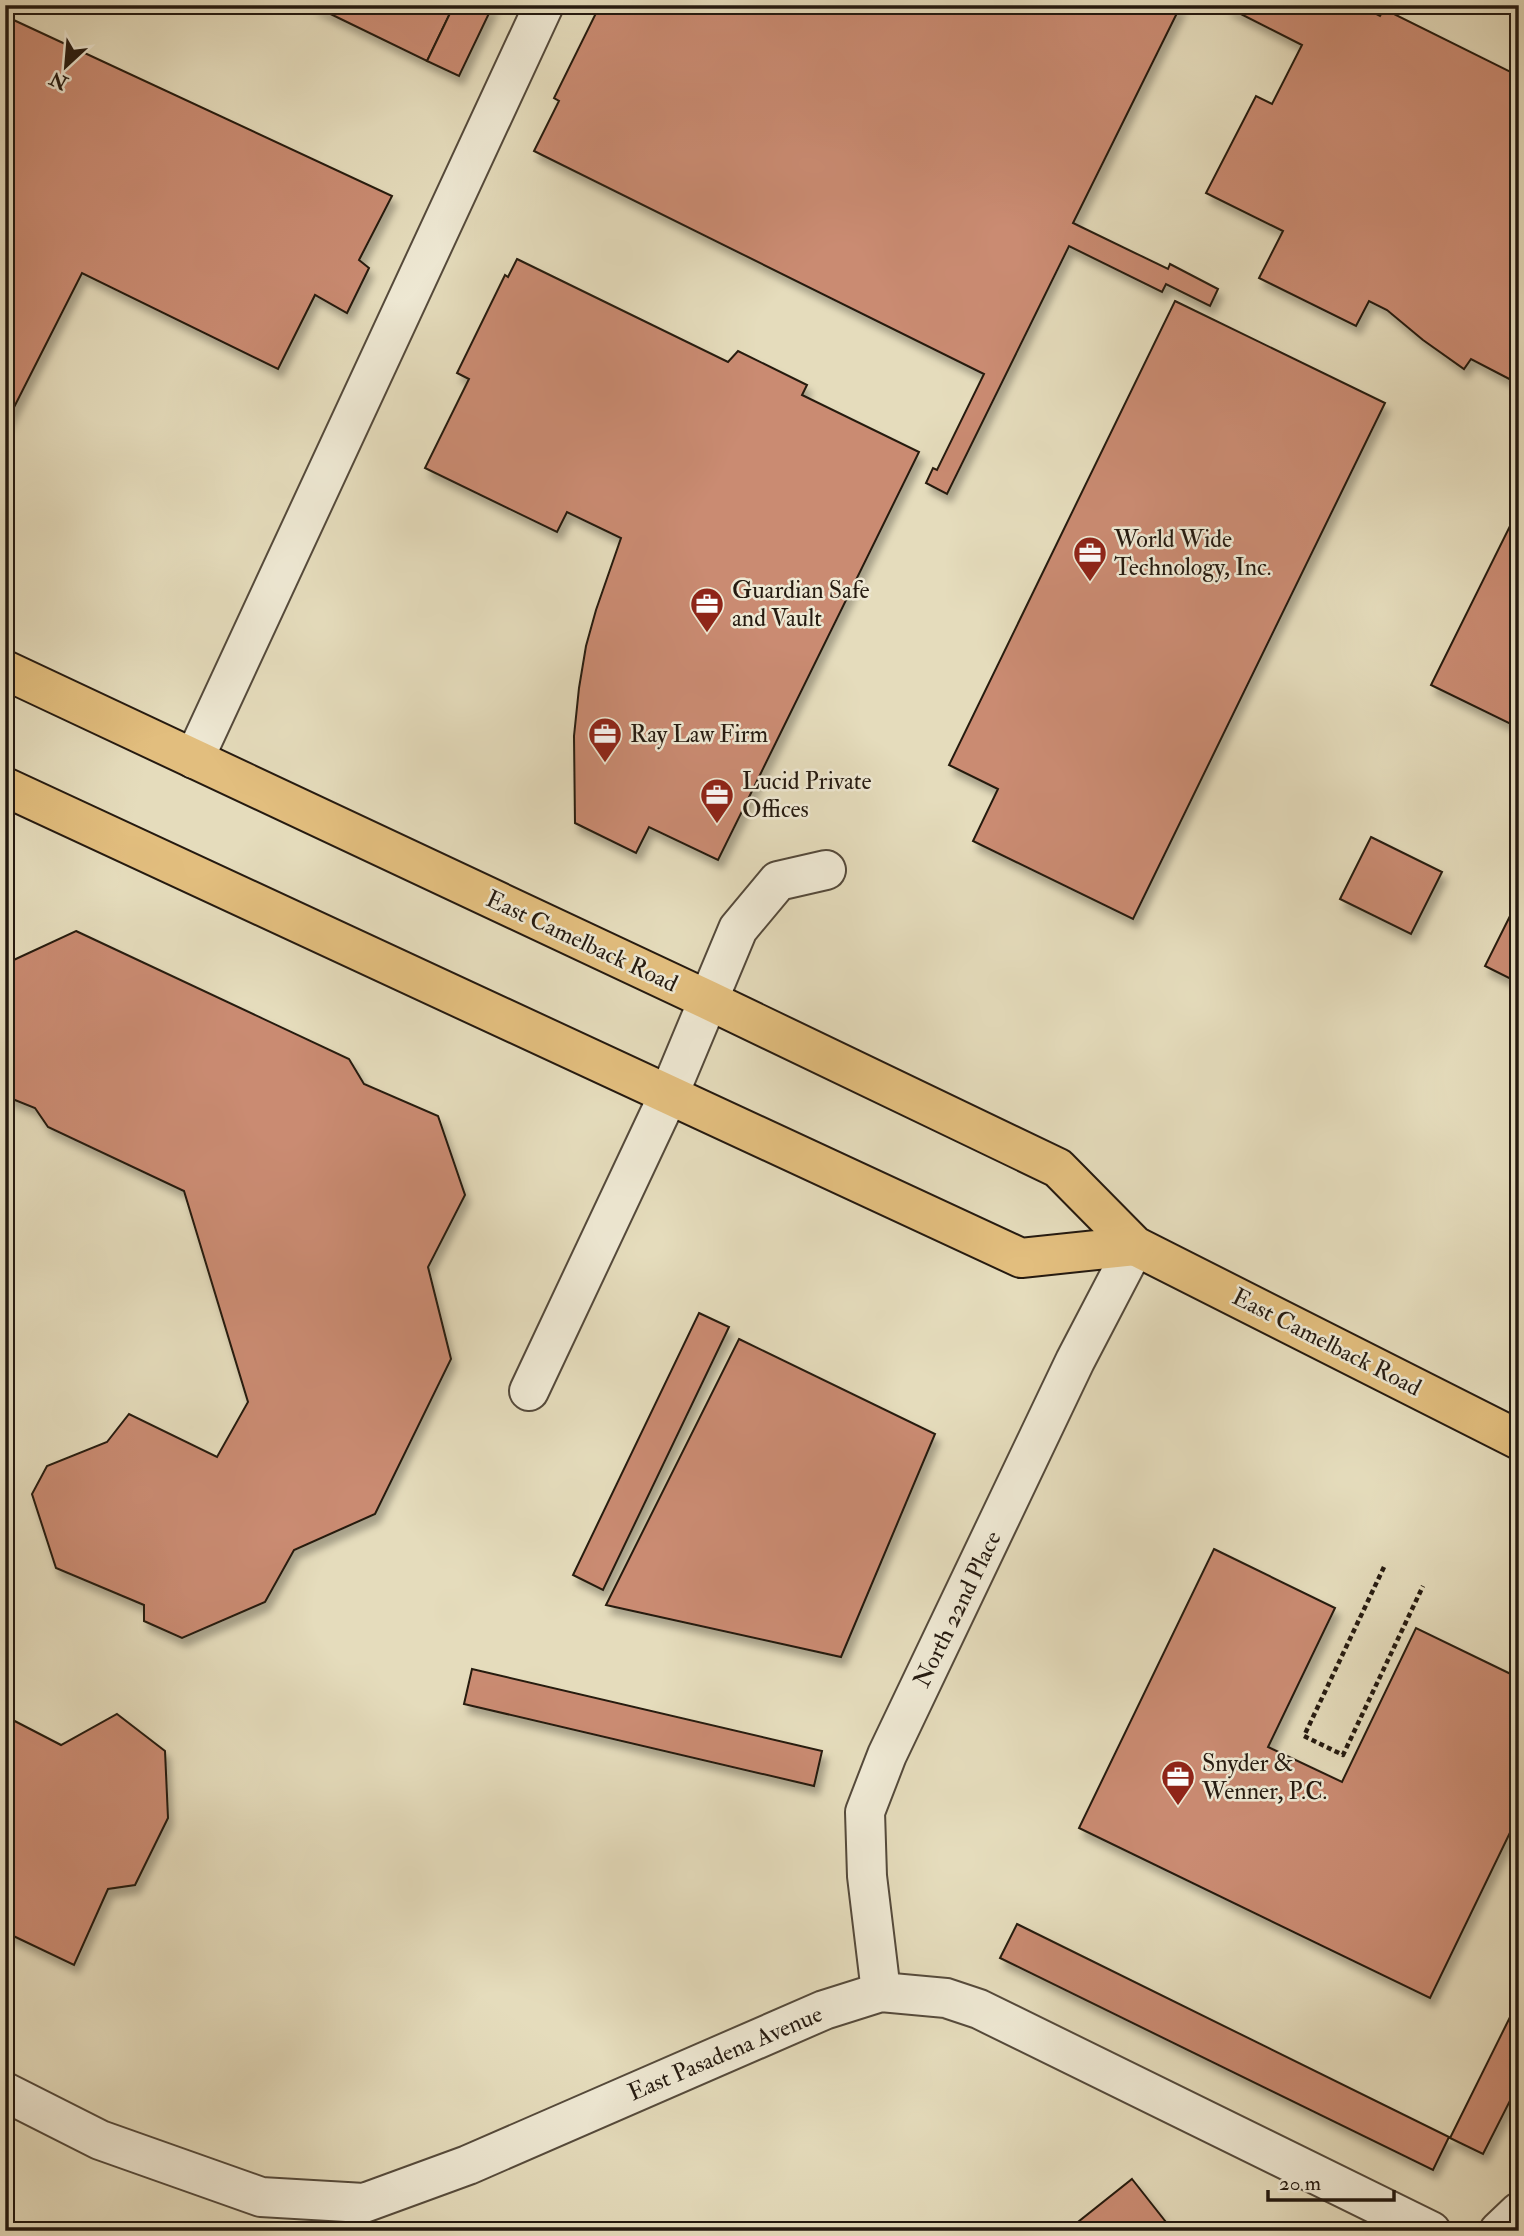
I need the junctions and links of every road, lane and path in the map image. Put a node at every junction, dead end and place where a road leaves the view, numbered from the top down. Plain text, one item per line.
1 (544, 5) edge
2 (5, 670) edge
3 (194, 759) junction
4 (5, 787) edge
5 (826, 870) dead end
6 (708, 1000) junction
7 (669, 1094) junction
8 (1135, 1246) junction
9 (529, 1391) dead end
10 (1519, 1440) edge
11 (1384, 1567) dead end
12 (1423, 1586) dead end
13 (881, 1992) junction
14 (5, 2092) edge
15 (1519, 2212) edge
16 (1431, 2231) edge
17 (1499, 2231) edge

1 - 3 street
2 - 3 main road, East Camelback Road
3 - 6 main road, East Camelback Road
4 - 7 main road
5 - 6 street
6 - 7 street
6 - 8 main road, East Camelback Road
7 - 8 main road
7 - 9 street
8 - 10 main road, East Camelback Road
8 - 13 street, North 22nd Place
11 - 12 path
13 - 14 street, East Pasadena Avenue
13 - 16 street, East Pasadena Avenue
15 - 17 street

